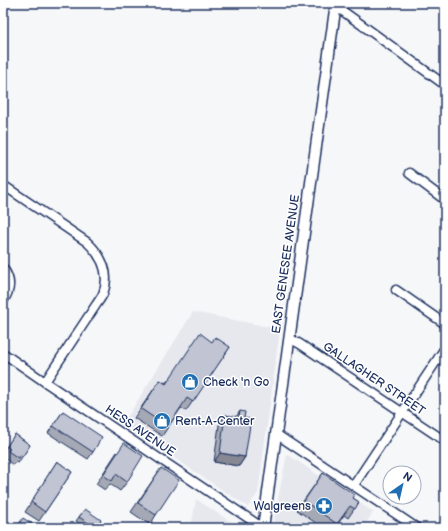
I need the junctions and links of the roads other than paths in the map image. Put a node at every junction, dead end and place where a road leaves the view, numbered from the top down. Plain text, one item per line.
1 (336, 5) edge
2 (445, 85) edge
3 (408, 173) dead end
4 (3, 185) edge
5 (445, 200) edge
6 (3, 268) edge
7 (396, 290) dead end
8 (3, 301) edge
9 (445, 324) edge
10 (289, 338) junction
11 (445, 348) edge
12 (3, 353) edge
13 (45, 382) junction
14 (402, 413) junction
15 (276, 434) junction
16 (445, 442) edge
17 (354, 485) junction
18 (263, 528) edge
19 (417, 528) edge

1 - 2 street
1 - 10 main road, EAST GENESEE AVENUE
3 - 5 street
4 - 13 street
6 - 8 street
7 - 9 street
10 - 14 street, GALLAGHER STREET
10 - 15 main road, EAST GENESEE AVENUE
11 - 14 street
12 - 13 street, HESS AVENUE
13 - 18 street, HESS AVENUE
14 - 16 street, GALLAGHER STREET
14 - 17 street
15 - 17 street
15 - 18 main road, EAST GENESEE AVENUE
17 - 19 street

